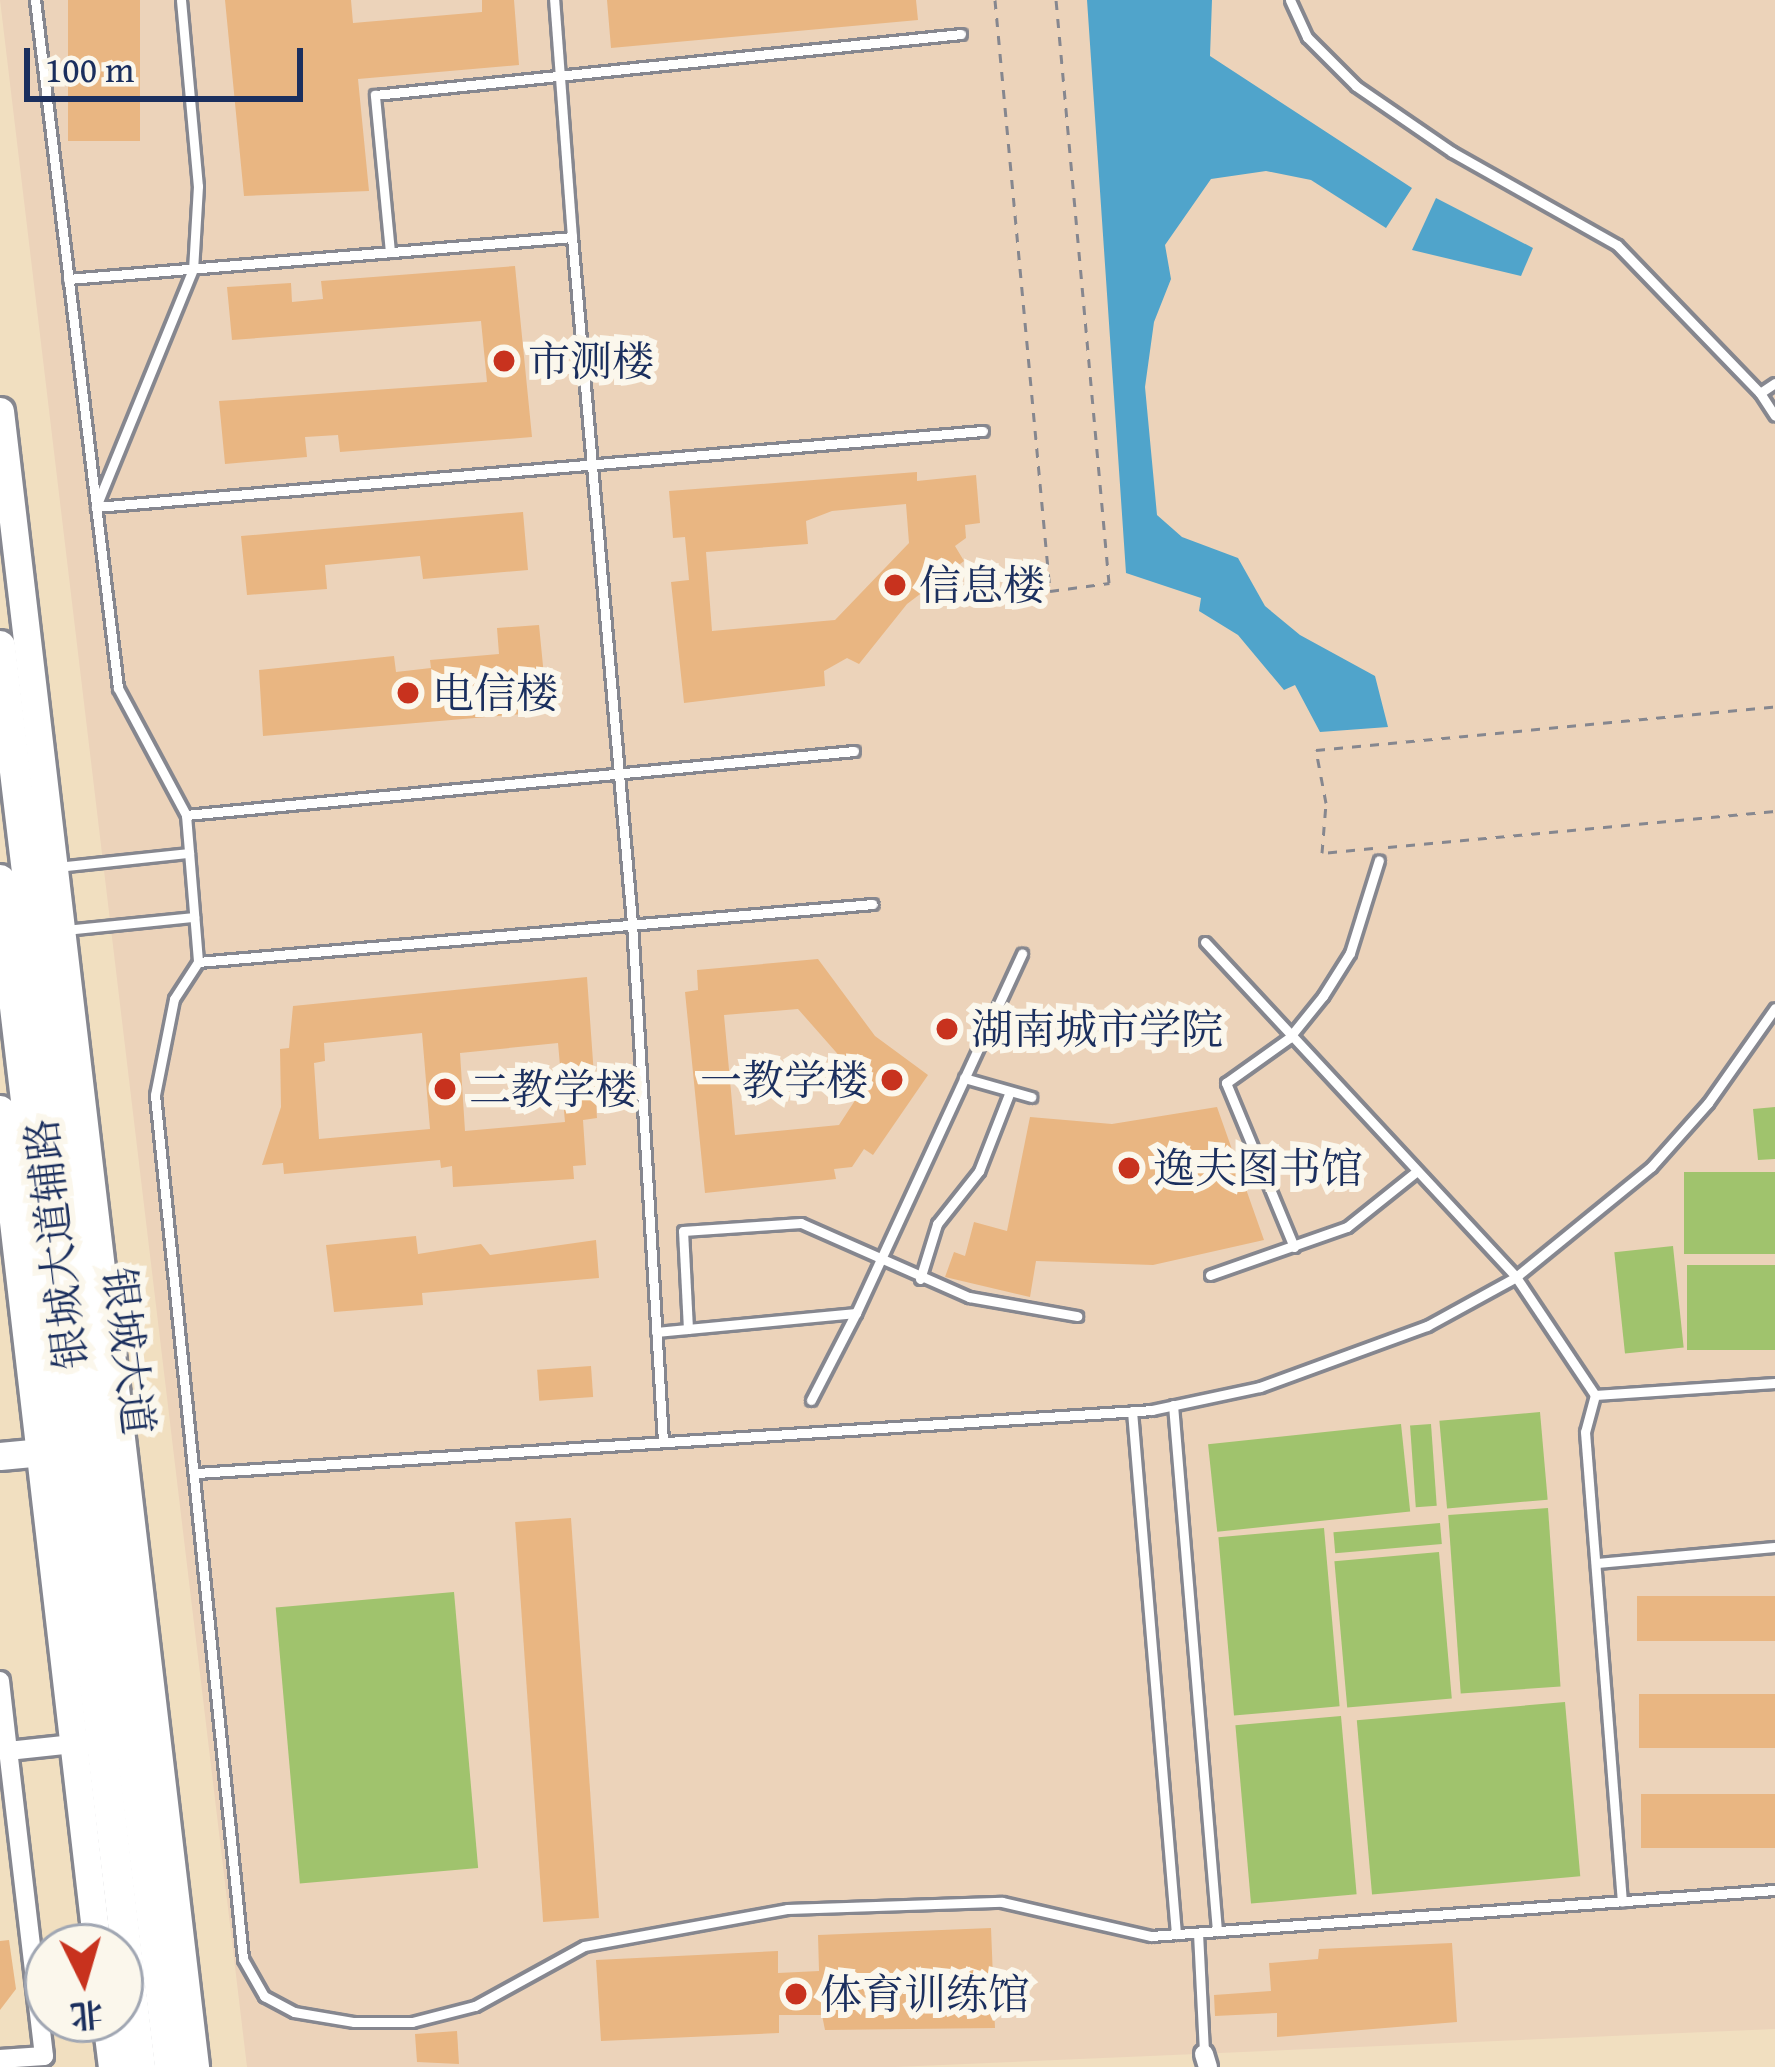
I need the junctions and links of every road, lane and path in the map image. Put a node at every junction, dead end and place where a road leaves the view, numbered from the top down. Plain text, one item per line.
1 (35, 0) edge
2 (182, 0) edge
3 (554, 0) edge
4 (995, 0) edge
5 (1056, 0) edge
6 (1290, 0) edge
7 (961, 34) dead end
8 (560, 74) junction
9 (572, 237) junction
10 (390, 252) junction
11 (193, 269) junction
12 (68, 279) junction
13 (1775, 383) edge
14 (1760, 393) junction
15 (0, 411) edge
16 (1775, 416) edge
17 (983, 431) dead end
18 (596, 466) junction
19 (96, 507) junction
20 (0, 646) edge
21 (1775, 707) edge
22 (854, 751) dead end
23 (617, 775) junction
24 (1775, 811) edge
25 (186, 815) junction
26 (189, 853) junction
27 (1379, 860) dead end
28 (14, 875) edge
29 (873, 904) dead end
30 (194, 917) junction
31 (632, 923) junction
32 (35, 932) junction
33 (1205, 943) dead end
34 (1022, 952) dead end
35 (198, 962) junction
36 (1775, 1008) edge
37 (1289, 1038) junction
38 (964, 1078) junction
39 (1009, 1094) junction
40 (1031, 1097) dead end
41 (0, 1109) edge
42 (1416, 1172) junction
43 (1294, 1247) junction
44 (880, 1262) junction
45 (1210, 1275) dead end
46 (1516, 1277) junction
47 (920, 1280) junction
48 (856, 1313) junction
49 (1077, 1316) dead end
50 (688, 1328) junction
51 (656, 1332) junction
52 (1775, 1382) edge
53 (1594, 1395) junction
54 (811, 1400) dead end
55 (1173, 1406) junction
56 (1132, 1411) junction
57 (663, 1442) junction
58 (84, 1447) junction
59 (39, 1453) junction
60 (0, 1456) edge
61 (196, 1473) junction
62 (1775, 1547) edge
63 (1596, 1563) junction
64 (0, 1681) edge
65 (105, 1741) junction
66 (74, 1744) junction
67 (8, 1750) junction
68 (1775, 1890) edge
69 (1622, 1902) junction
70 (95, 1923) edge
71 (1217, 1931) junction
72 (1198, 1933) junction
73 (1176, 1934) junction
74 (0, 2060) edge
75 (1206, 2060) edge
76 (140, 2067) edge
77 (170, 2067) edge
78 (195, 2067) edge

1 - 12 lane
2 - 11 lane
3 - 8 lane
4 - 5 path
6 - 14 lane
7 - 8 lane
8 - 9 lane
8 - 10 lane
9 - 10 lane
9 - 18 lane
10 - 11 lane
11 - 12 lane
11 - 19 lane
12 - 19 lane
13 - 14 lane
14 - 16 lane
15 - 78 street, 银城大道辅路
17 - 18 lane
18 - 19 lane
18 - 23 lane
19 - 25 lane
20 - 28 main road, 银城大道
21 - 24 path
22 - 23 lane
23 - 25 lane
23 - 31 lane
25 - 26 lane
26 - 28 lane
26 - 30 lane
27 - 37 lane
28 - 32 main road, 银城大道
28 - 58 main road, 银城大道
29 - 31 lane
30 - 32 lane
30 - 35 lane
31 - 35 lane
31 - 51 lane
32 - 58 main road, 银城大道
33 - 37 lane
34 - 38 lane
35 - 61 lane
36 - 46 lane
37 - 42 lane
37 - 43 lane
38 - 39 lane
38 - 44 lane
39 - 40 lane
39 - 47 lane
41 - 59 street, 银城大道辅路
42 - 43 lane
42 - 46 lane
43 - 45 lane
44 - 47 lane
44 - 48 lane
44 - 50 lane
46 - 53 lane
46 - 55 lane
47 - 49 lane
48 - 50 lane
48 - 54 lane
50 - 51 lane
51 - 57 lane
52 - 53 lane
53 - 63 lane
55 - 56 lane
55 - 71 lane
56 - 57 lane
56 - 73 lane
57 - 61 lane
58 - 59 street
58 - 65 main road, 银城大道
58 - 77 main road, 银城大道
59 - 60 street
59 - 66 street, 银城大道辅路
61 - 73 lane
62 - 63 lane
63 - 69 lane
64 - 67 street
65 - 66 street
65 - 76 main road, 银城大道
66 - 67 street
66 - 70 street, 银城大道辅路
67 - 74 street
68 - 69 lane
69 - 71 lane
71 - 72 lane
72 - 73 lane
72 - 75 lane

